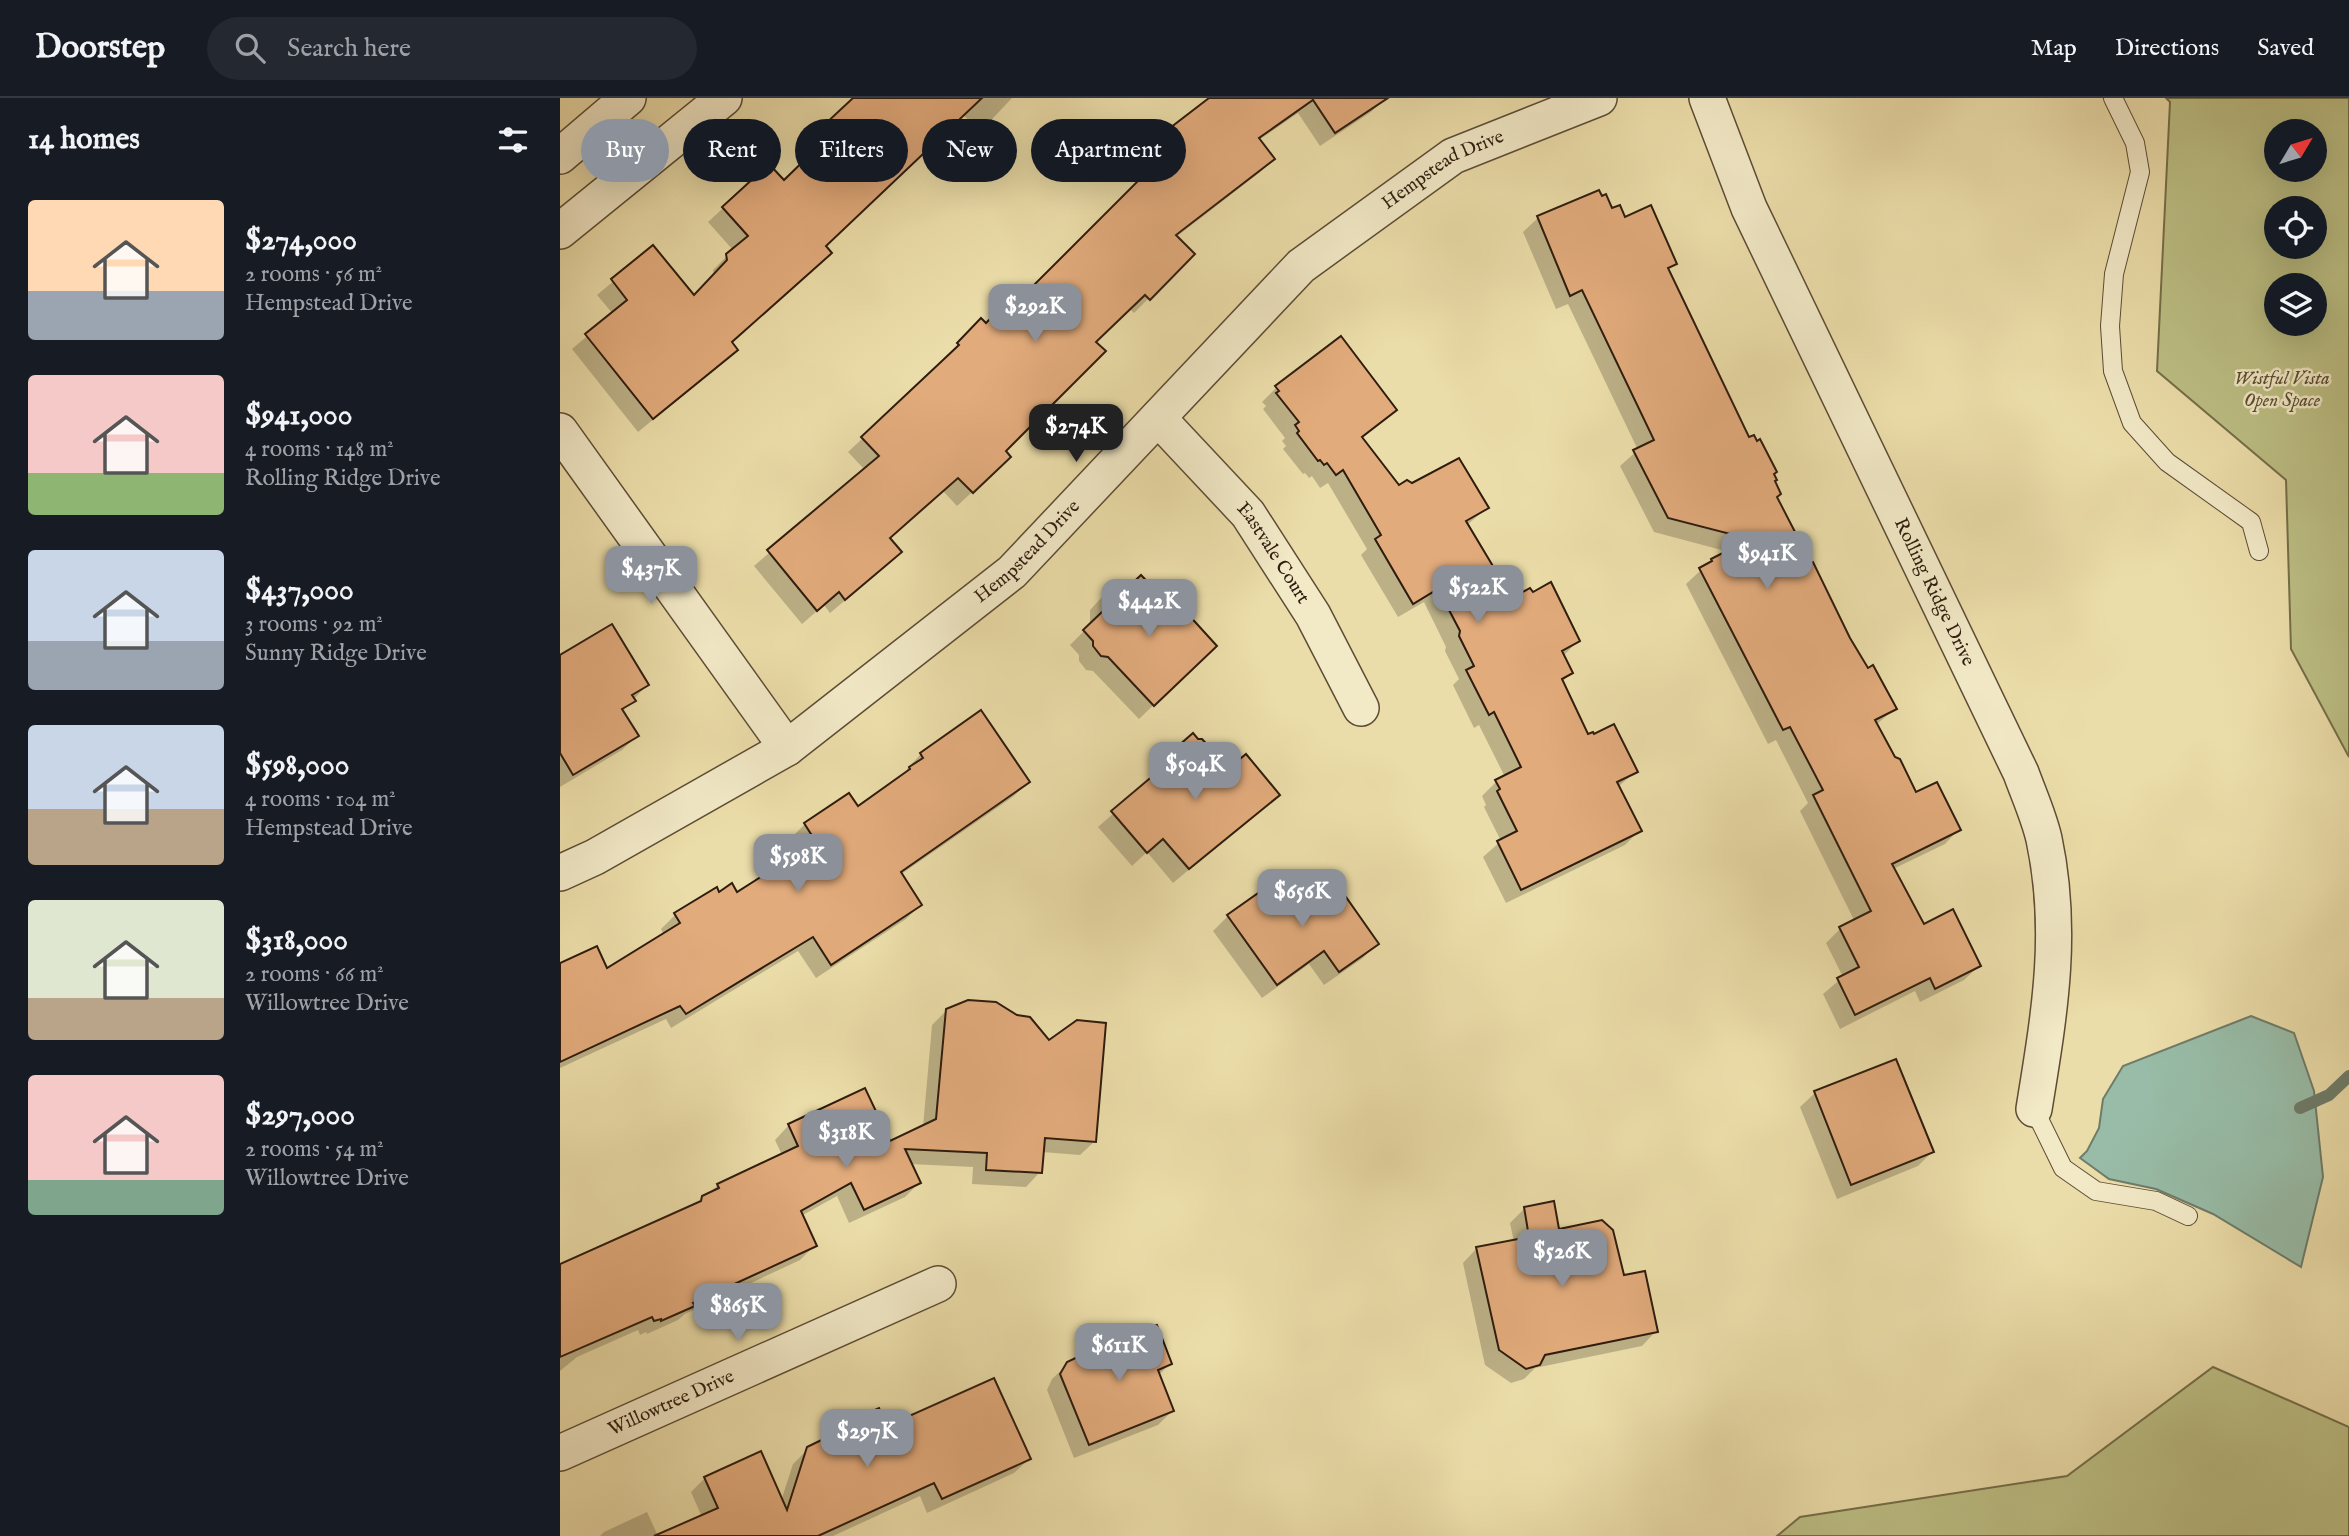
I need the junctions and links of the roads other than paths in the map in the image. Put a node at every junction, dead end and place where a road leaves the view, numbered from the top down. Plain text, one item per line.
1 (628, 98) edge
2 (724, 98) edge
3 (1599, 98) edge
4 (1707, 98) edge
5 (2113, 98) edge
6 (560, 156) edge
7 (560, 231) edge
8 (1158, 418) junction
9 (560, 431) edge
10 (2259, 551) dead end
11 (1360, 708) dead end
12 (787, 748) junction
13 (560, 873) edge
14 (2034, 1110) joint
15 (2188, 1216) dead end
16 (938, 1284) dead end
17 (560, 1453) edge

1 - 6 street
2 - 7 street
3 - 8 street, Hempstead Drive
4 - 14 street, Rolling Ridge Drive
5 - 10 lane
8 - 11 street, Eastvale Court
8 - 12 street, Hempstead Drive
9 - 12 street
12 - 13 street, Hempstead Drive
14 - 15 lane
16 - 17 street, Willowtree Drive

